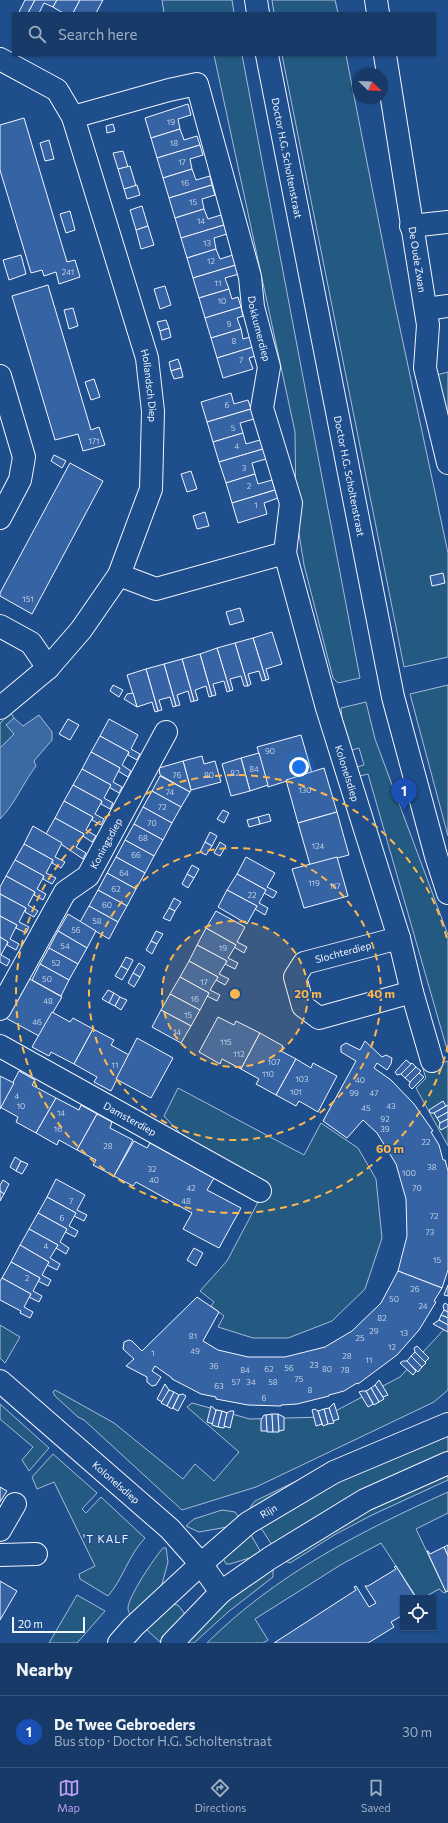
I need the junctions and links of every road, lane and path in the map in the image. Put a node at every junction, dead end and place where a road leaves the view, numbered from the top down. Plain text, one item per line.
1 (256, 0) edge
2 (376, 0) edge
3 (258, 12) edge
4 (378, 12) edge
5 (267, 56) edge
6 (385, 56) edge
7 (0, 59) edge
8 (73, 117) junction
9 (448, 222) edge
10 (411, 226) junction
11 (448, 306) edge
12 (426, 309) junction
13 (0, 376) edge
14 (448, 463) edge
15 (0, 518) edge
16 (285, 552) junction
17 (119, 575) junction
18 (0, 626) edge
19 (48, 668) junction
20 (0, 708) edge
21 (166, 732) dead end
22 (448, 893) edge
23 (399, 938) junction
24 (412, 992) junction
25 (0, 1009) edge
26 (0, 1046) edge
27 (432, 1061) dead end
28 (260, 1191) dead end
29 (0, 1381) edge
30 (448, 1424) edge
31 (448, 1463) edge
32 (15, 1504) dead end
33 (0, 1530) edge
34 (36, 1554) dead end
35 (0, 1555) edge
36 (201, 1564) junction
37 (221, 1592) junction
38 (120, 1643) edge
39 (172, 1643) edge

1 - 3 street
2 - 4 street
5 - 22 street, Doctor H.G. Scholtenstraat
6 - 10 street, De Oude Zwan
7 - 8 street, Hollandsch Diep
8 - 16 street, Dokkumerdiep
8 - 17 street, Hollandsch Diep
9 - 10 street
10 - 12 street, De Oude Zwan
11 - 12 street
12 - 14 street, De Oude Zwan
13 - 15 street
16 - 17 street
16 - 23 street, Kolonelsdiep
17 - 19 street, Hollandsch Diep
18 - 19 street
19 - 20 street, Hollandsch Diep
21 - 25 street, Koningsdiep
23 - 24 street, Kolonelsdiep
23 - 24 street, Slochterdiep
24 - 27 street, Kolonelsdiep
26 - 28 street, Damsterdiep
29 - 36 street, Kolonelsdiep
30 - 36 street, Rijn
31 - 37 street
32 - 33 street
34 - 35 street
36 - 37 street, Kolonelsdiep
36 - 38 street, Rijn
37 - 39 street

